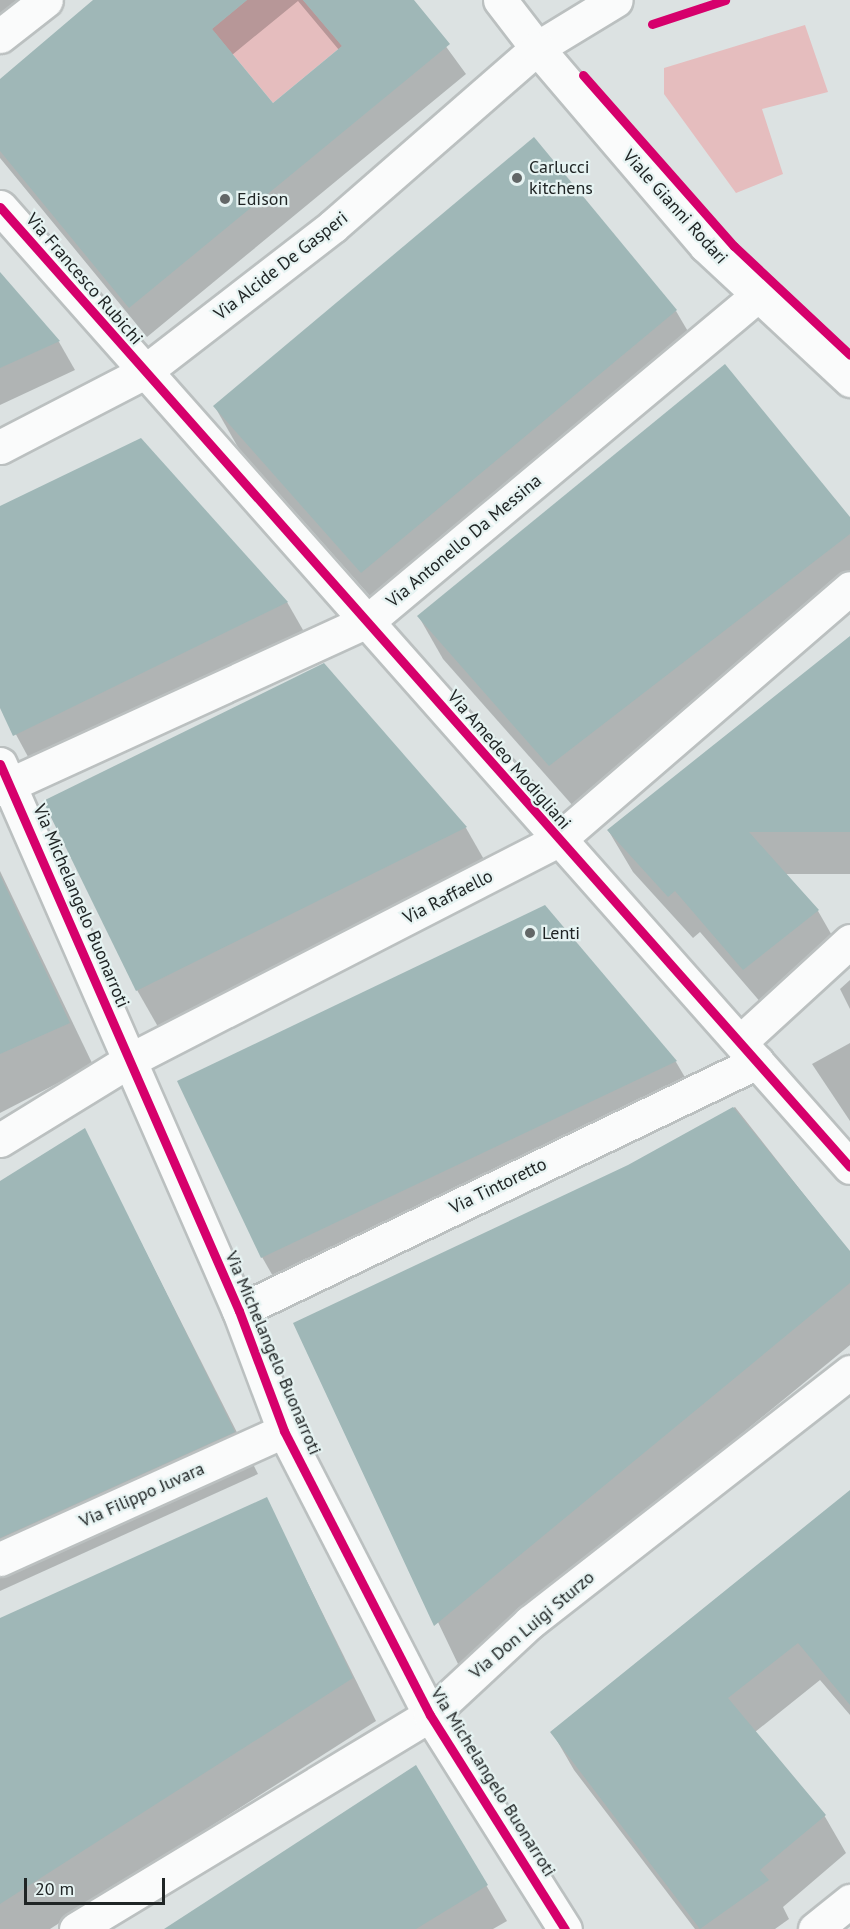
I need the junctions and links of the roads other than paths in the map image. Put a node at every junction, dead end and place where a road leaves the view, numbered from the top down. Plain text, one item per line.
1 (46, 0) edge
2 (500, 0) edge
3 (616, 0) edge
4 (0, 36) edge
5 (537, 48) junction
6 (0, 207) edge
7 (759, 294) junction
8 (143, 373) junction
9 (850, 380) edge
10 (0, 447) edge
11 (850, 588) edge
12 (369, 620) junction
13 (3, 779) edge
14 (557, 841) junction
15 (850, 941) edge
16 (749, 1052) junction
17 (130, 1060) junction
18 (0, 1140) edge
19 (850, 1167) edge
20 (238, 1311) junction
21 (850, 1372) edge
22 (284, 1431) junction
23 (0, 1559) edge
24 (430, 1715) junction
25 (850, 1901) edge
26 (76, 1929) edge
27 (565, 1929) edge
28 (815, 1929) edge

1 - 4 street
2 - 5 street, Viale Gianni Rodari
3 - 5 street, Via Alcide De Gasperi
5 - 7 street, Viale Gianni Rodari
5 - 8 street, Via Alcide De Gasperi
6 - 8 street, Via Francesco Rubichi
7 - 9 street, Viale Gianni Rodari
7 - 12 street, Via Antonello Da Messina
8 - 10 street, Via Alcide De Gasperi
8 - 12 street, Via Amedeo Modigliani
11 - 14 street, Via Raffaello
12 - 13 street, Via Antonello Da Messina
12 - 14 street, Via Amedeo Modigliani
13 - 17 street, Via Michelangelo Buonarroti
14 - 16 street, Via Amedeo Modigliani
14 - 17 street, Via Raffaello
15 - 16 street, Via Tintoretto
16 - 19 street, Via Amedeo Modigliani
16 - 20 street, Via Tintoretto
17 - 18 street, Via Raffaello
17 - 20 street, Via Michelangelo Buonarroti
20 - 22 street, Via Michelangelo Buonarroti
21 - 24 street, Via Don Luigi Sturzo
22 - 23 street, Via Filippo Juvara
22 - 24 street, Via Michelangelo Buonarroti
24 - 26 street, Via Don Luigi Sturzo
24 - 27 street, Via Michelangelo Buonarroti
25 - 28 street

